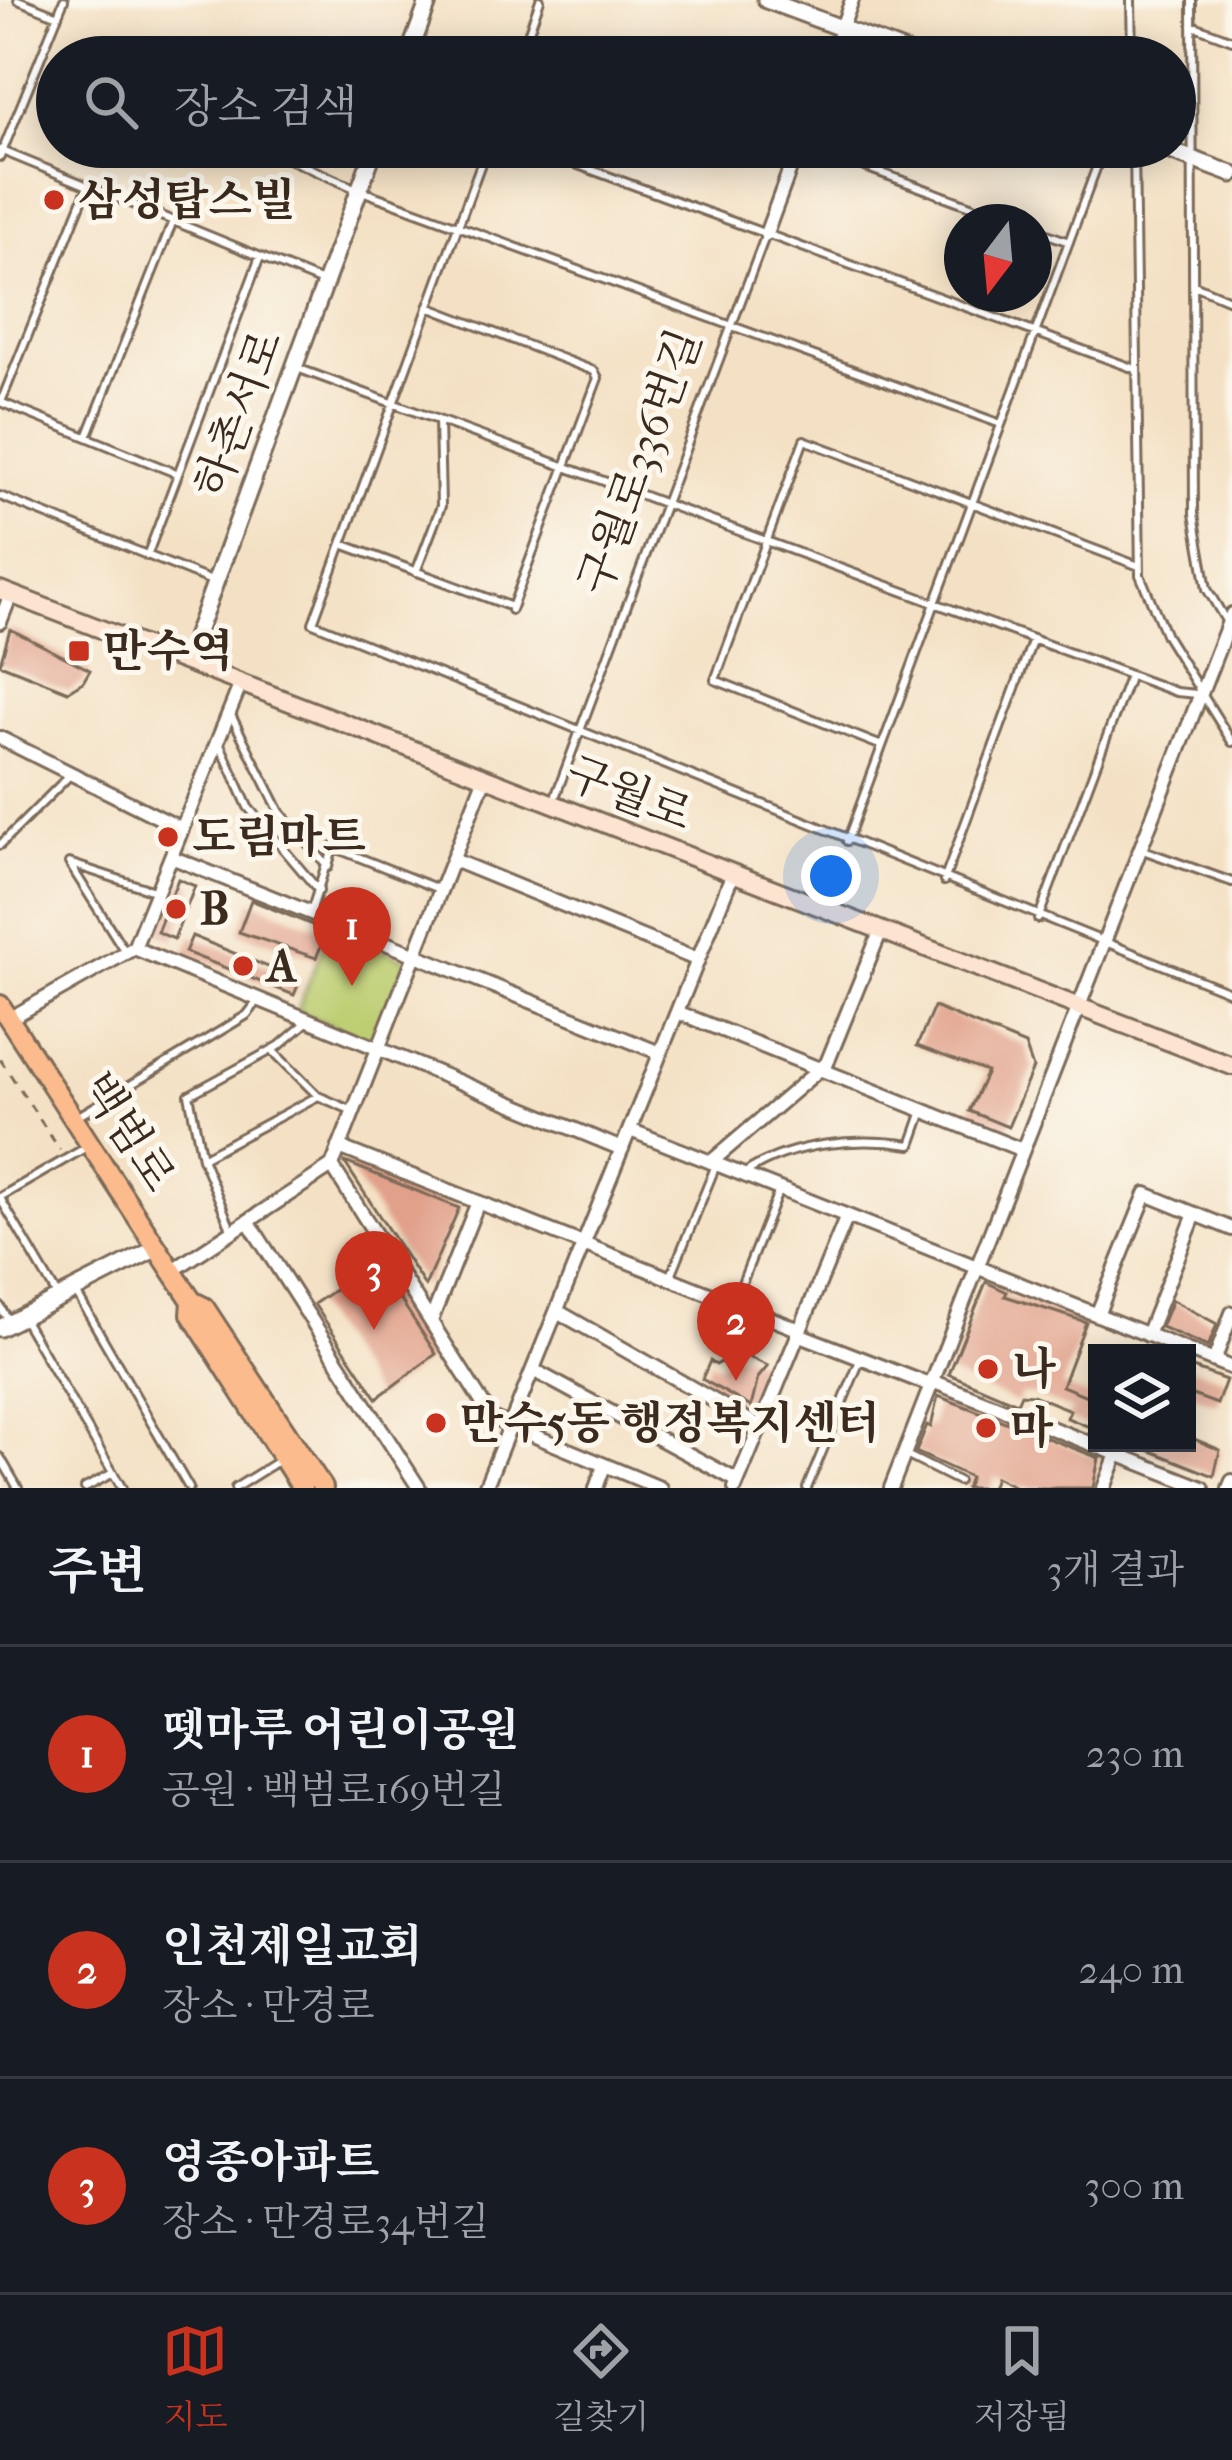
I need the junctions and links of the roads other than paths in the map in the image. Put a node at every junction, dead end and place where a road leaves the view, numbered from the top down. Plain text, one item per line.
1 (18, 0) edge
2 (64, 0) edge
3 (429, 0) edge
4 (541, 0) edge
5 (766, 0) edge
6 (852, 0) edge
7 (1192, 0) edge
8 (1130, 1) edge
9 (58, 16) junction
10 (1192, 25) junction
11 (842, 28) junction
12 (50, 36) edge
13 (416, 36) edge
14 (527, 36) edge
15 (839, 36) edge
16 (863, 36) edge
17 (1131, 36) edge
18 (1192, 36) edge
19 (1232, 40) edge
20 (36, 69) edge
21 (1, 153) edge
22 (1196, 160) edge
23 (36, 166) edge
24 (41, 168) edge
25 (309, 168) edge
26 (367, 168) edge
27 (479, 168) edge
28 (587, 168) edge
29 (790, 168) edge
30 (868, 168) edge
31 (1096, 168) edge
32 (1134, 168) edge
33 (1195, 168) edge
34 (1232, 174) edge
35 (88, 186) junction
36 (359, 190) junction
37 (965, 204) edge
38 (173, 221) junction
39 (458, 226) junction
40 (766, 234) junction
41 (1052, 236) edge
42 (1069, 242) junction
43 (260, 256) junction
44 (325, 283) junction
45 (1193, 285) junction
46 (1232, 301) edge
47 (428, 307) junction
48 (730, 325) junction
49 (1035, 333) junction
50 (294, 367) junction
51 (1136, 369) junction
52 (0, 402) edge
53 (393, 404) junction
54 (439, 421) junction
55 (1001, 424) junction
56 (87, 437) junction
57 (564, 468) junction
58 (178, 474) junction
59 (0, 496) edge
60 (973, 503) junction
61 (663, 504) junction
62 (765, 540) junction
63 (341, 544) junction
64 (146, 556) junction
65 (1139, 566) junction
66 (416, 572) junction
67 (216, 583) junction
68 (6, 592) edge
69 (935, 603) junction
70 (0, 622) edge
71 (1231, 623) edge
72 (1033, 639) junction
73 (186, 662) junction
74 (1130, 675) junction
75 (241, 683) junction
76 (1201, 693) junction
77 (229, 712) junction
78 (579, 731) junction
79 (0, 738) edge
80 (218, 740) junction
81 (1232, 742) edge
82 (882, 746) junction
83 (71, 773) junction
84 (485, 778) junction
85 (552, 803) junction
86 (182, 829) junction
87 (847, 841) junction
88 (0, 845) edge
89 (1140, 849) junction
90 (171, 857) junction
91 (453, 860) junction
92 (327, 870) junction
93 (733, 873) junction
94 (944, 880) junction
95 (1232, 882) edge
96 (441, 890) junction
97 (319, 891) junction
98 (157, 892) junction
99 (310, 913) junction
100 (1038, 919) junction
101 (881, 930) junction
102 (1102, 945) junction
103 (130, 950) junction
104 (415, 955) junction
105 (698, 960) junction
106 (1232, 993) edge
107 (258, 1000) junction
108 (1078, 1006) junction
109 (4, 1012) edge
110 (677, 1012) junction
111 (308, 1021) junction
112 (272, 1050) junction
113 (377, 1050) junction
114 (660, 1054) junction
115 (1232, 1066) edge
116 (819, 1069) junction
117 (318, 1096) junction
118 (353, 1111) junction
119 (923, 1111) junction
120 (74, 1119) junction
121 (630, 1130) junction
122 (90, 1145) junction
123 (339, 1147) junction
124 (622, 1149) junction
125 (1022, 1150) junction
126 (202, 1158) junction
127 (713, 1163) junction
128 (332, 1166) junction
129 (742, 1174) junction
130 (779, 1190) junction
131 (0, 1197) edge
132 (478, 1202) junction
133 (1195, 1214) junction
134 (847, 1216) junction
135 (248, 1221) junction
136 (1232, 1229) edge
137 (232, 1231) junction
138 (584, 1244) junction
139 (157, 1248) junction
140 (976, 1267) junction
141 (172, 1271) junction
142 (670, 1278) junction
143 (67, 1294) junction
144 (192, 1301) junction
145 (734, 1304) junction
146 (0, 1306) edge
147 (556, 1311) junction
148 (1232, 1313) edge
149 (1097, 1315) junction
150 (431, 1322) junction
151 (11, 1323) edge
152 (799, 1332) junction
153 (1147, 1334) junction
154 (861, 1358) junction
155 (1214, 1361) junction
156 (1232, 1368) edge
157 (533, 1370) junction
158 (931, 1383) junction
159 (760, 1427) junction
160 (509, 1429) junction
161 (904, 1454) junction
162 (1117, 1454) junction
163 (0, 1457) edge
164 (283, 1458) junction
165 (604, 1466) junction
166 (113, 1473) junction
167 (958, 1481) dead end
168 (1168, 1482) edge
169 (737, 1484) edge
170 (18, 1488) edge
171 (85, 1488) edge
172 (122, 1488) edge
173 (189, 1488) edge
174 (235, 1488) edge
175 (302, 1488) edge
176 (322, 1488) edge
177 (419, 1488) edge
178 (485, 1488) edge
179 (596, 1488) edge
180 (660, 1488) edge
181 (807, 1488) edge
182 (891, 1488) edge
183 (1104, 1488) edge
184 (1203, 1488) edge

1 - 9 lane
2 - 9 lane
3 - 13 street
4 - 14 lane
5 - 11 street
6 - 11 street
7 - 10 lane
8 - 17 lane
9 - 12 lane
10 - 18 lane
10 - 19 lane
11 - 15 street
11 - 16 street
20 - 21 lane
21 - 23 lane
22 - 34 street
24 - 35 lane
25 - 36 lane
26 - 36 street, 하촌서로
27 - 39 lane
28 - 40 lane
29 - 40 street, 구월로336번길
30 - 37 lane
31 - 42 lane
32 - 51 lane
33 - 45 lane
35 - 38 lane
35 - 52 lane
36 - 39 lane
36 - 44 street, 하촌서로
38 - 43 lane
38 - 56 lane
39 - 47 lane
39 - 48 lane
40 - 48 lane, 구월로336번길
40 - 49 lane
41 - 42 lane
42 - 49 lane
43 - 44 lane
43 - 58 lane
44 - 50 street, 하촌서로
45 - 46 lane
45 - 71 lane
47 - 53 lane
47 - 57 lane
48 - 55 lane
48 - 61 lane, 구월로336번길
49 - 51 lane
49 - 55 lane
50 - 53 lane
50 - 67 street, 하촌서로
51 - 65 lane
52 - 56 lane
53 - 54 lane
53 - 63 lane
54 - 57 lane
54 - 66 lane
55 - 60 lane
56 - 58 lane
57 - 61 lane
57 - 66 lane
58 - 64 lane
59 - 64 lane
60 - 62 lane
60 - 65 lane
60 - 69 lane
61 - 62 lane
61 - 78 lane, 구월로336번길
62 - 69 lane
62 - 82 lane
63 - 66 lane
63 - 78 lane
64 - 67 lane
65 - 76 lane
67 - 73 street, 하촌서로
68 - 70 street
68 - 73 main road, 구월로
69 - 72 lane
69 - 82 lane
71 - 76 street
72 - 74 lane
72 - 94 lane
73 - 75 main road, 구월로
74 - 76 lane
74 - 100 lane
75 - 77 street
75 - 84 main road, 구월로
76 - 81 lane
76 - 89 street
77 - 80 street
77 - 92 lane
78 - 85 lane, 구월로336번길
78 - 87 lane
79 - 83 street
80 - 86 street
80 - 97 lane
82 - 87 lane
83 - 86 street
83 - 88 lane
84 - 85 main road, 구월로
84 - 91 street
85 - 93 main road, 구월로
86 - 90 street
87 - 94 lane
89 - 95 lane
89 - 102 street
90 - 98 street
90 - 99 street
91 - 96 street
91 - 105 street
92 - 96 lane
92 - 97 lane
93 - 101 main road, 구월로
93 - 105 street
94 - 100 lane
96 - 104 street
97 - 99 lane
98 - 103 street
98 - 103 lane
99 - 104 street
100 - 102 lane
101 - 108 main road, 구월로
101 - 116 street
102 - 106 lane
102 - 108 street
103 - 107 street
103 - 109 street
104 - 113 street
104 - 114 street
105 - 110 street
107 - 111 street
107 - 120 lane
108 - 115 main road, 구월로
108 - 125 street
109 - 120 main road, 백범로
110 - 114 street
110 - 116 street
111 - 112 lane
111 - 113 street
112 - 117 lane
112 - 126 lane
113 - 118 street
113 - 124 street
114 - 121 street
116 - 119 street
116 - 127 street
117 - 118 lane
117 - 126 lane
118 - 123 street
119 - 125 street
119 - 129 lane
120 - 122 main road, 백범로
121 - 124 street
121 - 127 street
122 - 131 lane
122 - 139 main road, 백범로
123 - 128 street
123 - 132 street
124 - 138 street
125 - 140 street
126 - 137 lane
127 - 129 street
127 - 142 lane
128 - 135 street
128 - 150 street
129 - 130 street
130 - 134 street
130 - 145 lane
131 - 143 lane
132 - 138 street
132 - 150 street
133 - 136 street
133 - 149 street
133 - 153 street
134 - 140 street
134 - 152 street
135 - 137 street
135 - 177 street
137 - 141 street
138 - 142 street
138 - 147 street
139 - 141 main road, 백범로
139 - 143 street
140 - 149 street
140 - 158 street
141 - 144 main road, 백범로
142 - 145 street
143 - 151 street
143 - 173 lane
144 - 164 main road, 백범로
144 - 176 main road, 백범로
145 - 152 street
146 - 151 lane
147 - 157 street
147 - 159 street
148 - 155 street
149 - 153 street
150 - 160 street
151 - 166 lane
152 - 154 street
152 - 159 street
153 - 155 street
154 - 158 street
154 - 181 lane
155 - 156 street
157 - 160 street
157 - 169 street
158 - 161 street
158 - 162 street
159 - 169 street
160 - 165 street
160 - 178 street
161 - 167 lane
161 - 182 street
162 - 168 street
162 - 183 street
163 - 170 lane
164 - 174 lane
164 - 175 main road, 백범로
165 - 179 street
165 - 180 street
166 - 171 lane
166 - 172 lane
168 - 184 street

